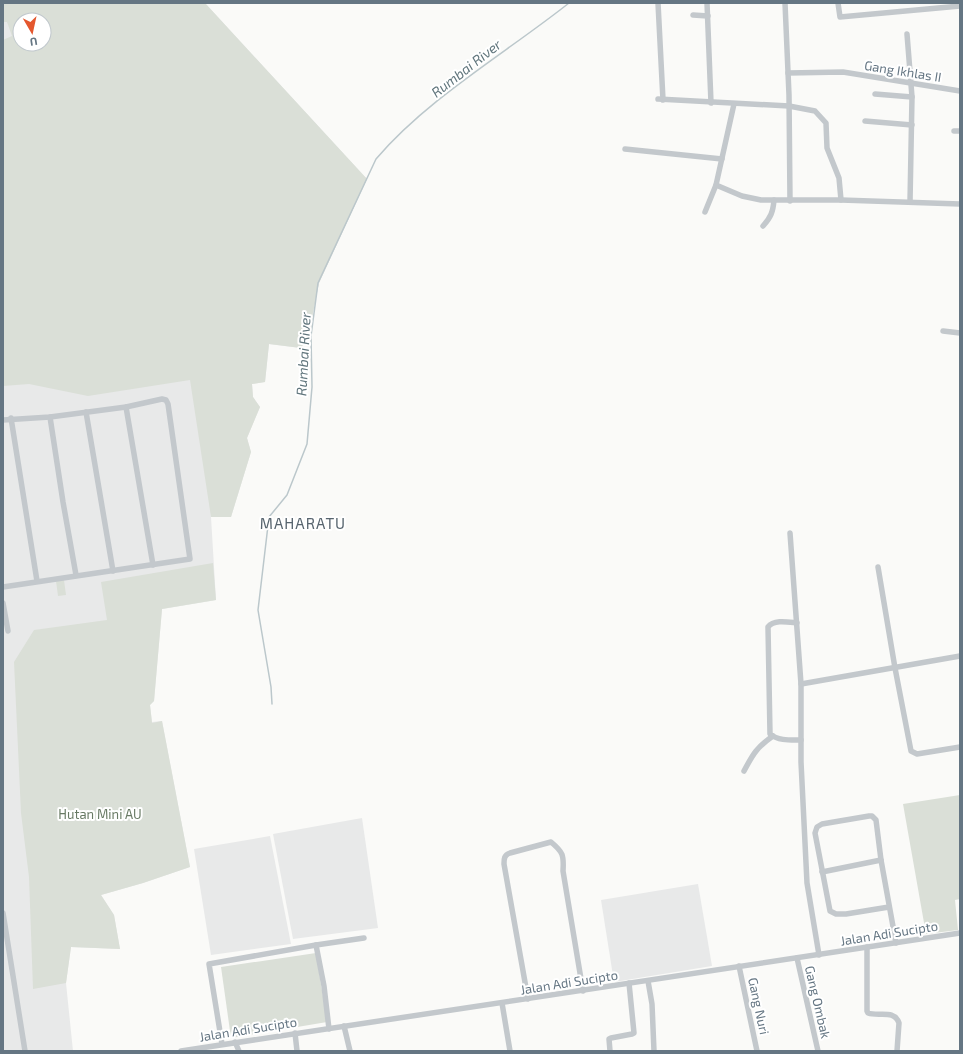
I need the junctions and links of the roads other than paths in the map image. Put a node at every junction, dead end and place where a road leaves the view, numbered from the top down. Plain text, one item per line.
1 (658, 3) edge
2 (707, 3) edge
3 (785, 3) edge
4 (838, 3) edge
5 (960, 6) edge
6 (693, 15) dead end
7 (708, 16) junction
8 (907, 34) dead end
9 (788, 73) junction
10 (911, 83) junction
11 (960, 91) edge
12 (875, 94) dead end
13 (912, 98) junction
14 (711, 103) junction
15 (734, 104) junction
16 (789, 106) junction
17 (865, 121) dead end
18 (912, 125) junction
19 (625, 149) dead end
20 (722, 159) junction
21 (716, 185) junction
22 (774, 200) junction
23 (841, 200) junction
24 (790, 201) junction
25 (910, 202) junction
26 (960, 204) edge
27 (705, 212) dead end
28 (763, 226) dead end
29 (943, 331) dead end
30 (960, 333) edge
31 (126, 407) junction
32 (86, 412) junction
33 (50, 417) junction
34 (11, 418) junction
35 (3, 420) edge
36 (790, 533) dead end
37 (153, 565) junction
38 (878, 567) dead end
39 (112, 571) junction
40 (76, 575) junction
41 (37, 581) junction
42 (3, 587) edge
43 (3, 603) edge
44 (798, 623) junction
45 (8, 631) dead end
46 (960, 656) edge
47 (895, 668) junction
48 (801, 684) junction
49 (773, 736) junction
50 (801, 740) junction
51 (960, 747) edge
52 (744, 771) dead end
53 (881, 860) junction
54 (822, 872) junction
55 (889, 907) junction
56 (3, 913) edge
57 (960, 934) edge
58 (364, 938) dead end
59 (896, 943) junction
60 (316, 944) junction
61 (867, 947) junction
62 (819, 955) junction
63 (797, 958) junction
64 (739, 966) junction
65 (648, 981) junction
66 (629, 983) junction
67 (583, 990) junction
68 (528, 1000) junction
69 (502, 1003) junction
70 (344, 1026) junction
71 (329, 1029) junction
72 (295, 1033) junction
73 (235, 1042) junction
74 (222, 1044) junction
75 (25, 1051) edge
76 (180, 1051) edge
77 (239, 1051) edge
78 (297, 1051) edge
79 (350, 1051) edge
80 (510, 1051) edge
81 (610, 1051) edge
82 (654, 1051) edge
83 (757, 1051) edge
84 (818, 1051) edge
85 (897, 1051) edge

1 - 14 street
2 - 7 street
3 - 9 street
4 - 5 street
6 - 7 street
7 - 14 street
8 - 10 street
9 - 10 street, Gang Ikhlas II
9 - 16 street
10 - 11 street, Gang Ikhlas II
10 - 13 street
12 - 13 street
13 - 18 street
14 - 15 street
15 - 16 street
15 - 20 street
16 - 23 street
16 - 24 street
17 - 18 street
18 - 25 street
19 - 20 street
20 - 21 street
21 - 22 street
21 - 27 street
22 - 24 street
22 - 28 street
23 - 24 street
23 - 25 street
25 - 26 street
29 - 30 street
31 - 32 street
31 - 37 street
31 - 37 street
32 - 33 street
32 - 39 street
33 - 34 street
33 - 40 street
34 - 35 street
34 - 41 street
36 - 44 street
37 - 39 street
38 - 47 street
39 - 40 street
40 - 41 street
41 - 42 street
43 - 45 street
44 - 48 street
44 - 49 street
46 - 47 street
47 - 48 street
47 - 51 street
48 - 50 street
49 - 50 street
49 - 52 street
50 - 62 street
53 - 54 street
53 - 54 street
53 - 55 street
54 - 55 street
55 - 59 street
56 - 75 street
57 - 59 street, Jalan Adi Sucipto
58 - 60 street
59 - 61 street, Jalan Adi Sucipto
60 - 71 street
60 - 74 street
61 - 62 street, Jalan Adi Sucipto
61 - 85 street
62 - 63 street, Jalan Adi Sucipto
63 - 64 street, Jalan Adi Sucipto
63 - 84 street, Gang Ombak
64 - 65 street, Jalan Adi Sucipto
64 - 83 street, Gang Nuri
65 - 66 street, Jalan Adi Sucipto
65 - 82 street
66 - 67 street, Jalan Adi Sucipto
66 - 81 street
67 - 68 street, Jalan Adi Sucipto
67 - 68 street
68 - 69 street, Jalan Adi Sucipto
69 - 70 street, Jalan Adi Sucipto
69 - 80 street
70 - 71 street, Jalan Adi Sucipto
70 - 79 street
71 - 72 street, Jalan Adi Sucipto
72 - 73 street, Jalan Adi Sucipto
72 - 78 street
73 - 74 street, Jalan Adi Sucipto
73 - 77 street
74 - 76 street, Jalan Adi Sucipto

